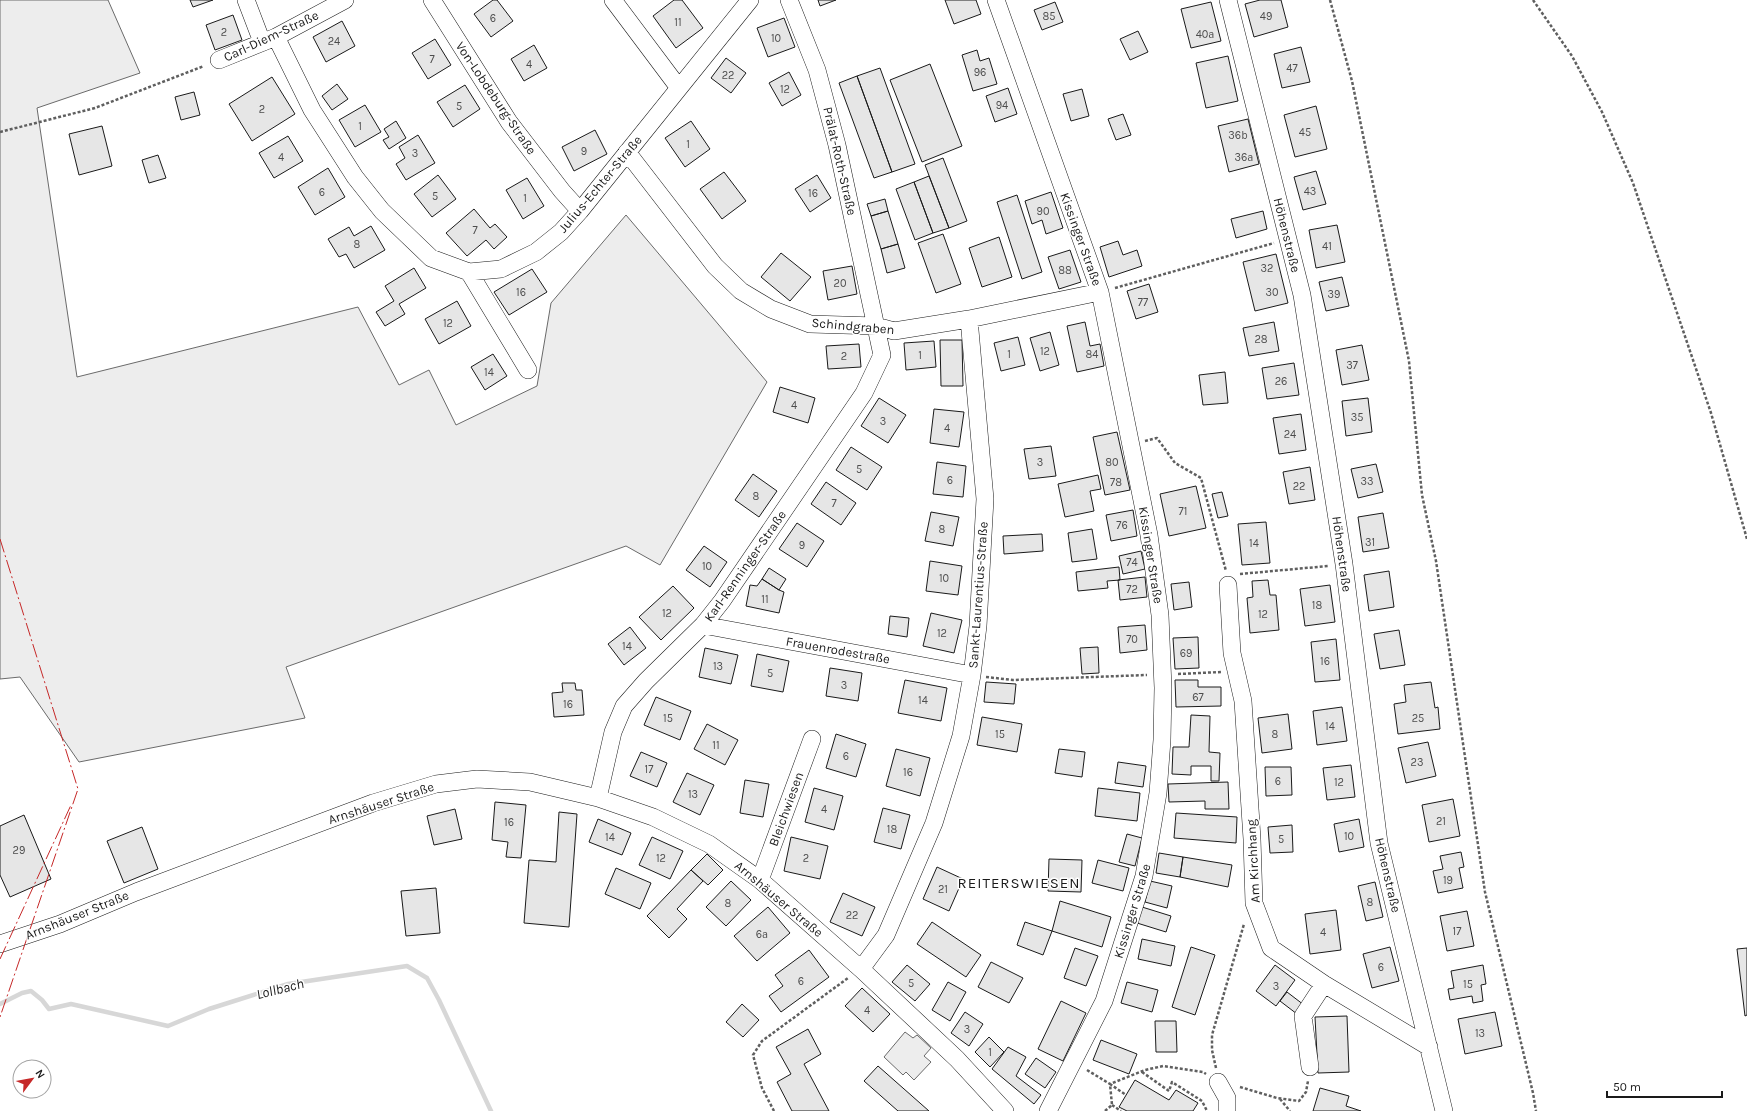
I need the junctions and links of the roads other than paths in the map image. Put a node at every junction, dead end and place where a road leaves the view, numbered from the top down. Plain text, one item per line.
1 (246, 0) edge
2 (346, 0) edge
3 (432, 0) edge
4 (613, 0) edge
5 (750, 0) edge
6 (789, 0) edge
7 (996, 0) edge
8 (1228, 0) edge
9 (269, 40) junction
10 (219, 60) road end
11 (679, 88) junction
12 (627, 152) junction
13 (580, 211) junction
14 (469, 272) junction
15 (1100, 292) junction
16 (969, 319) junction
17 (876, 326) junction
18 (528, 370) dead end
19 (1228, 580) road end
20 (703, 625) junction
21 (972, 675) junction
22 (812, 739) dead end
23 (598, 798) junction
24 (760, 880) junction
25 (0, 944) edge
26 (861, 969) junction
27 (1324, 984) junction
28 (1429, 1047) junction
29 (1310, 1067) road end
30 (1218, 1082) road end
31 (1005, 1111) edge
32 (1048, 1111) edge
33 (1227, 1111) edge
34 (1444, 1111) edge

1 - 9 street, Julius-Echter-Straße
2 - 9 street, Carl-Diem-Straße
3 - 13 street, Von-Lobdeburg-Straße
4 - 11 street
5 - 11 street, Julius-Echter-Straße
6 - 17 street, Prälat-Roth-Straße
7 - 15 street, Kissinger Straße
8 - 28 street, Höhenstraße
9 - 10 street, Carl-Diem-Straße
9 - 14 street, Julius-Echter-Straße
11 - 12 street, Julius-Echter-Straße
12 - 13 street, Julius-Echter-Straße
12 - 17 street, Schindgraben
13 - 14 street, Julius-Echter-Straße
14 - 18 street
15 - 16 street, Schindgraben
15 - 32 street, Kissinger Straße
16 - 17 street, Schindgraben
16 - 21 street, Sankt-Laurentius-Straße
17 - 20 street, Karl-Renninger-Straße
19 - 27 street, Am Kirchhang
20 - 21 street, Frauenrodestraße
20 - 23 street, Karl-Renninger-Straße
21 - 26 street, Sankt-Laurentius-Straße
22 - 24 street, Bleichwiesen
23 - 24 street, Arnshäuser Straße
23 - 25 street, Arnshäuser Straße
24 - 26 street, Arnshäuser Straße
26 - 31 street, Arnshäuser Straße
27 - 28 street, Am Kirchhang
27 - 29 street
28 - 34 street, Höhenstraße
30 - 33 street

